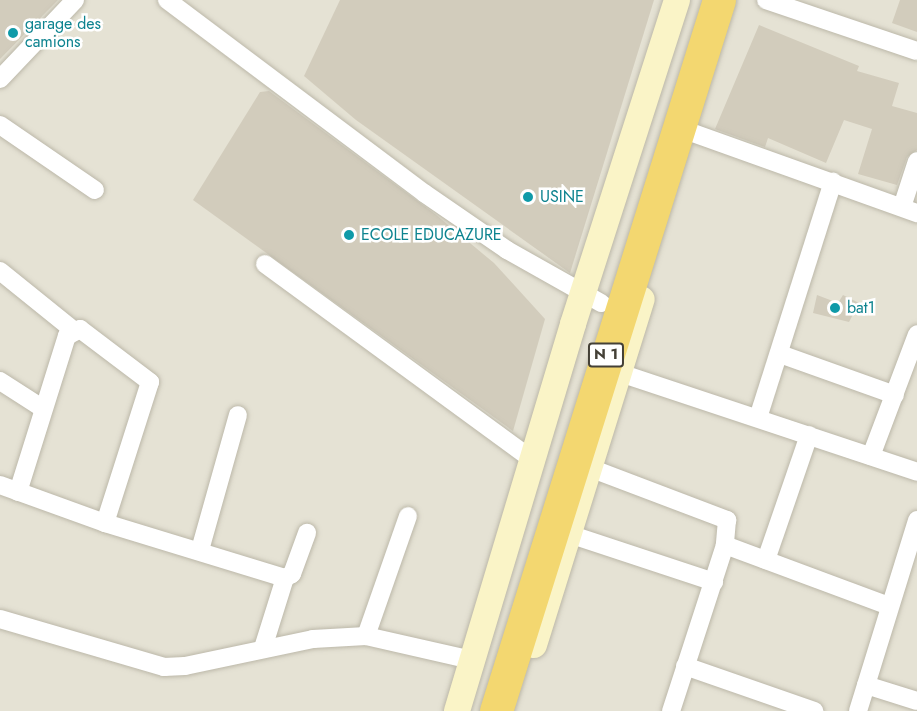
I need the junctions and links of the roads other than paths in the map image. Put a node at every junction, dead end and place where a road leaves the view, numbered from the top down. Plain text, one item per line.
1 (75, 0) edge
2 (167, 0) edge
3 (677, 0) edge
4 (695, 0) edge
5 (718, 0) edge
6 (735, 0) edge
7 (766, 0) edge
8 (917, 51) edge
9 (0, 79) edge
10 (0, 125) edge
11 (686, 130) junction
12 (917, 161) edge
13 (833, 182) junction
14 (95, 190) dead end
15 (910, 210) edge
16 (265, 264) dead end
17 (0, 272) edge
18 (592, 298) junction
19 (73, 330) junction
20 (917, 334) edge
21 (780, 354) junction
22 (620, 373) junction
23 (0, 381) edge
24 (895, 395) junction
25 (42, 408) junction
26 (238, 415) dead end
27 (758, 418) junction
28 (809, 435) junction
29 (871, 456) junction
30 (533, 460) junction
31 (590, 468) junction
32 (917, 472) edge
33 (0, 485) edge
34 (18, 492) junction
35 (408, 516) dead end
36 (917, 520) edge
37 (105, 524) junction
38 (307, 533) dead end
39 (569, 534) junction
40 (725, 545) junction
41 (200, 550) junction
42 (766, 560) junction
43 (285, 578) junction
44 (714, 582) junction
45 (889, 606) junction
46 (0, 619) edge
47 (366, 636) junction
48 (263, 648) junction
49 (472, 660) junction
50 (685, 666) junction
51 (866, 685) junction
52 (917, 702) edge
53 (457, 711) edge
54 (474, 711) edge
55 (496, 711) edge
56 (513, 711) edge
57 (670, 711) edge
58 (814, 711) edge
59 (858, 711) edge

1 - 9 street
2 - 18 street
3 - 18 street
4 - 18 highway, N 1
5 - 11 highway, N 1
6 - 11 street
7 - 8 street
10 - 14 street
11 - 13 street
11 - 22 street
11 - 55 highway, N 1
12 - 15 street
13 - 15 street
13 - 21 street
16 - 30 street
17 - 19 street
18 - 30 street
18 - 54 highway, N 1
19 - 25 street
19 - 37 street
20 - 24 street
21 - 24 street
21 - 27 street
22 - 27 street
22 - 31 street
23 - 25 street
24 - 29 street
25 - 34 street
26 - 41 street
27 - 28 street
28 - 29 street
28 - 42 street
29 - 32 street
30 - 49 street
31 - 39 street
31 - 40 street
33 - 34 street
34 - 37 street
35 - 47 street
36 - 45 street
37 - 41 street
38 - 43 street
39 - 44 street
39 - 56 street
40 - 42 street
40 - 44 street
41 - 43 street
42 - 45 street
43 - 48 street
44 - 50 street
45 - 51 street
46 - 48 street
47 - 48 street
47 - 49 street
49 - 53 street
50 - 57 street
50 - 58 street
51 - 52 street
51 - 59 street

